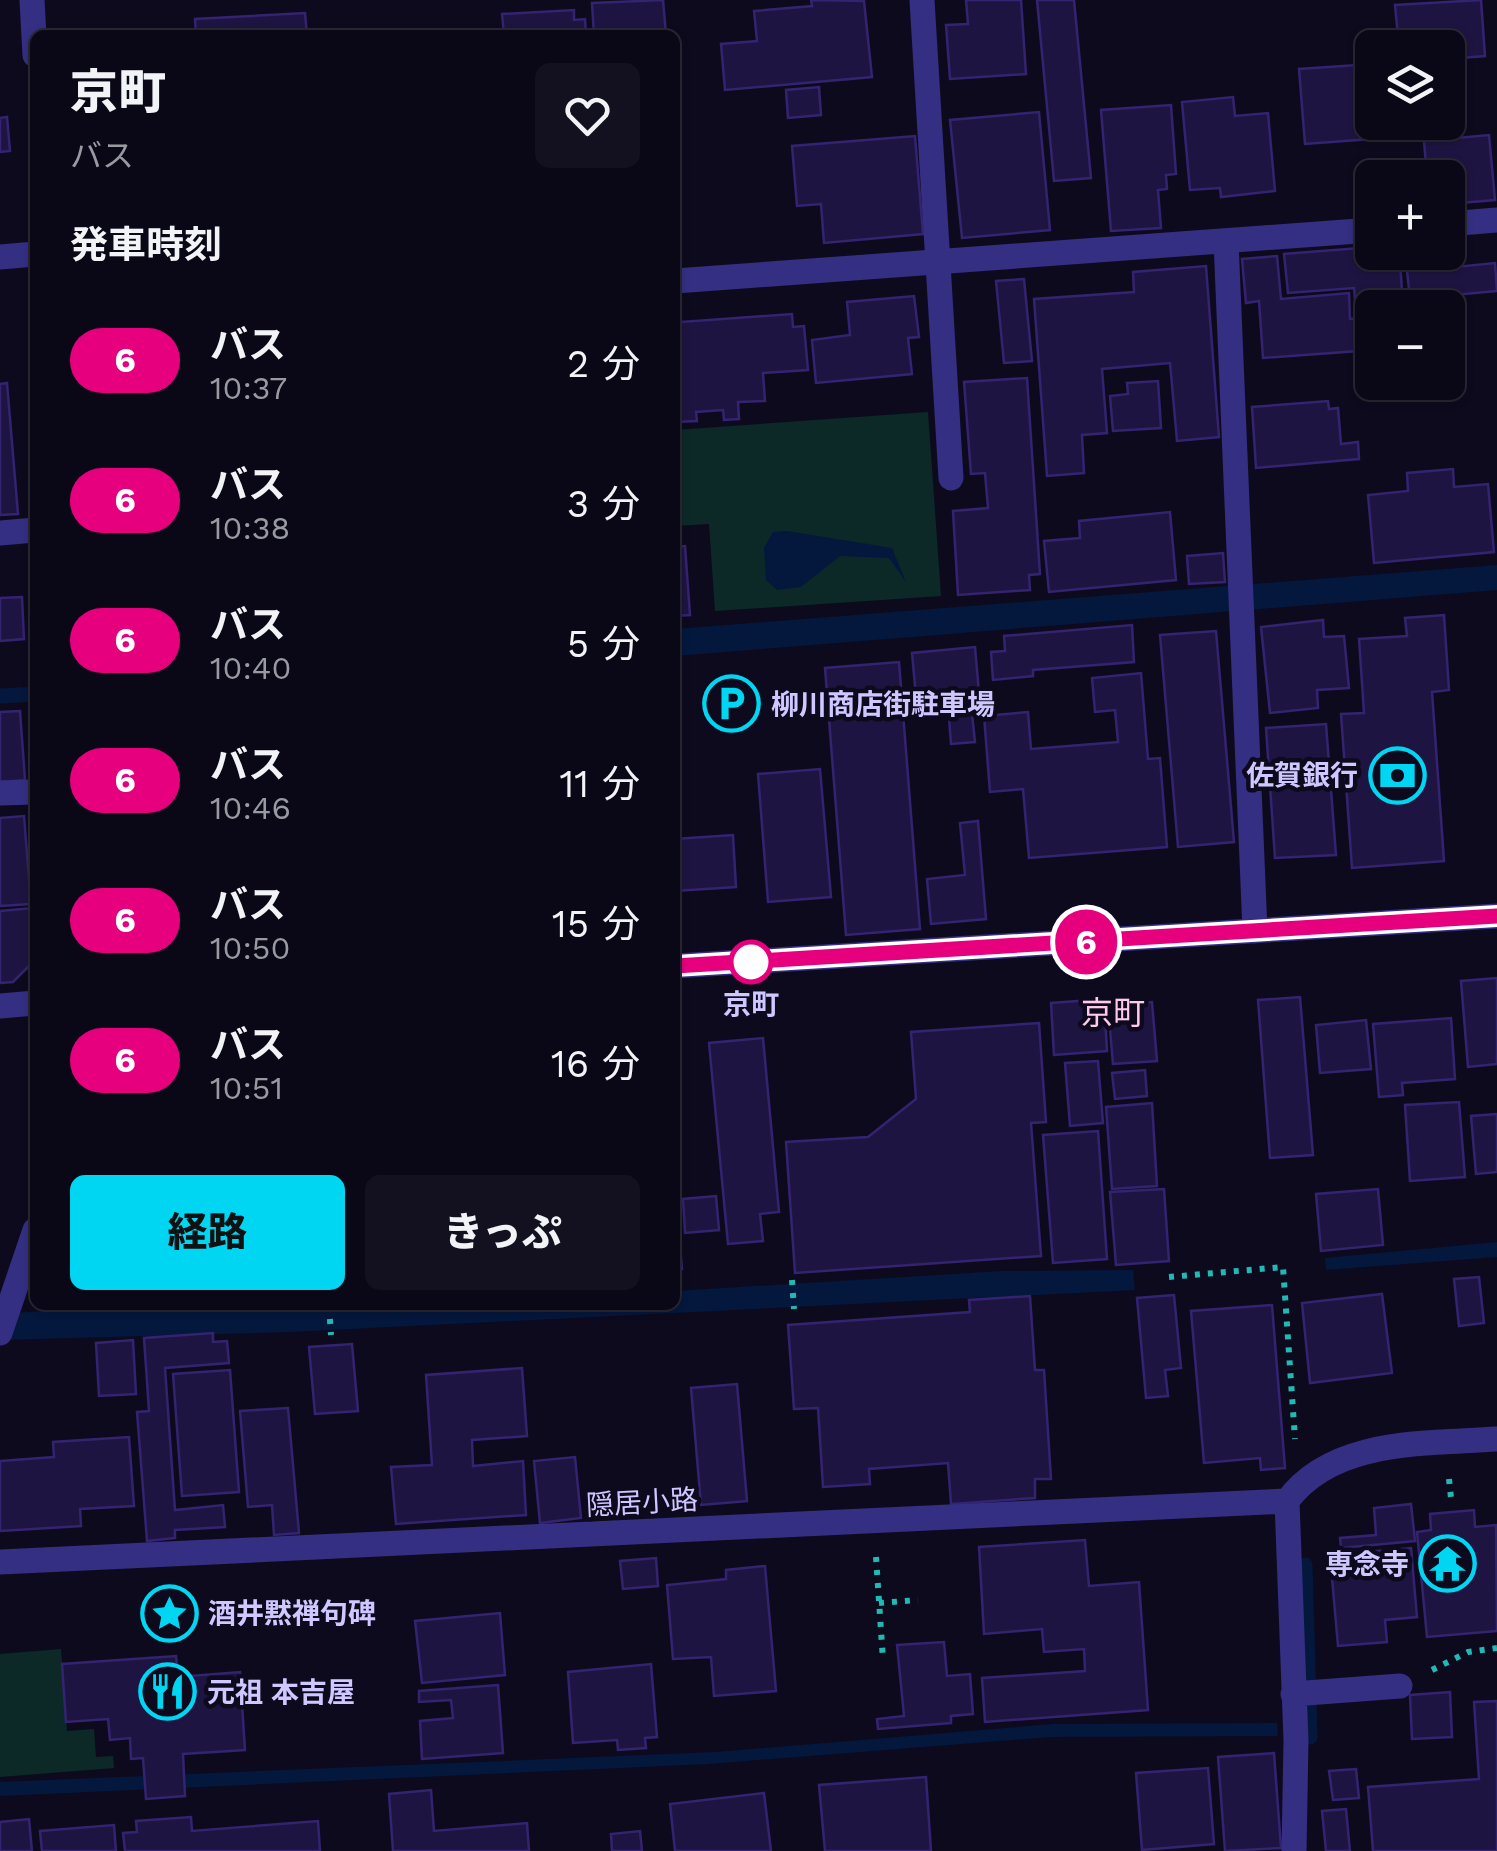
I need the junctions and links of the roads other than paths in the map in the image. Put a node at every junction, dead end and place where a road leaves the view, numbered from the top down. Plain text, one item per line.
1 (32, 0) edge
2 (922, 0) edge
3 (34, 30) edge
4 (1497, 220) edge
5 (1465, 223) edge
6 (1355, 231) edge
7 (1226, 241) junction
8 (30, 255) edge
9 (0, 258) edge
10 (941, 262) junction
11 (680, 281) edge
12 (951, 478) dead end
13 (30, 530) edge
14 (0, 533) edge
15 (30, 792) edge
16 (0, 794) edge
17 (1497, 916) edge
18 (1255, 931) junction
19 (680, 966) edge
20 (30, 1003) edge
21 (0, 1006) edge
22 (30, 1244) edge
23 (0, 1333) edge
24 (1497, 1439) edge
25 (1288, 1501) junction
26 (0, 1562) edge
27 (1400, 1686) road end
28 (1295, 1717) junction
29 (1294, 1851) edge

1 - 3 street
2 - 10 street
4 - 5 street
6 - 7 street
7 - 10 street
7 - 18 street
8 - 9 street
10 - 11 street
10 - 12 street
13 - 14 street
15 - 16 street
17 - 18 street
18 - 19 street
20 - 21 street
22 - 23 street
24 - 25 street
25 - 26 street, 隠居小路
25 - 28 street
27 - 28 street
28 - 29 street

